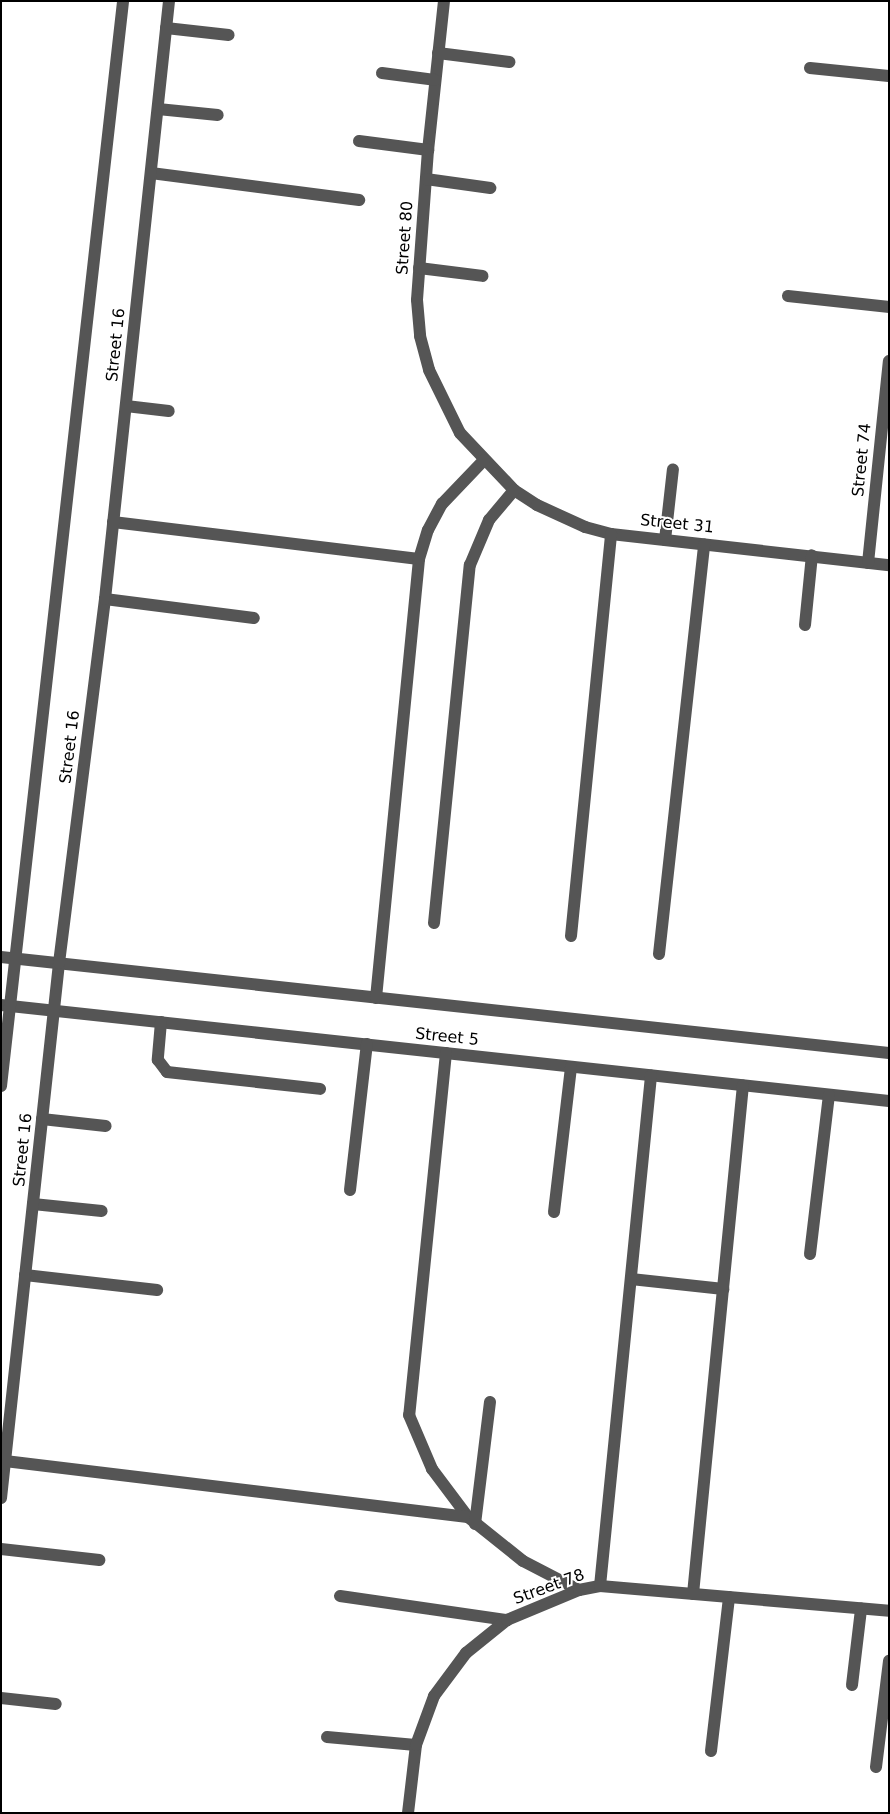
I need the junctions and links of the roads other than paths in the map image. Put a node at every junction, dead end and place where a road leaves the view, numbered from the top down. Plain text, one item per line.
1 (124, 1) edge
2 (169, 1) edge
3 (444, 1) edge
4 (166, 28) junction
5 (229, 35) dead end
6 (438, 53) junction
7 (509, 62) dead end
8 (810, 68) dead end
9 (382, 73) dead end
10 (889, 76) edge
11 (436, 80) junction
12 (158, 109) junction
13 (218, 115) dead end
14 (359, 141) dead end
15 (428, 150) junction
16 (151, 173) junction
17 (426, 179) junction
18 (490, 188) dead end
19 (358, 200) dead end
20 (419, 268) junction
21 (483, 276) dead end
22 (788, 296) dead end
23 (889, 307) edge
24 (889, 361) edge
25 (126, 406) junction
26 (169, 411) dead end
27 (484, 460) junction
28 (673, 469) dead end
29 (514, 490) junction
30 (113, 522) junction
31 (611, 534) junction
32 (665, 540) junction
33 (704, 544) junction
34 (812, 555) junction
35 (419, 559) junction
36 (868, 562) junction
37 (889, 565) edge
38 (105, 599) junction
39 (254, 618) dead end
40 (805, 625) dead end
41 (434, 922) dead end
42 (571, 936) dead end
43 (659, 954) dead end
44 (1, 957) edge
45 (15, 959) junction
46 (59, 963) junction
47 (376, 998) junction
48 (6, 1005) edge
49 (54, 1010) junction
50 (161, 1022) junction
51 (367, 1044) junction
52 (446, 1053) junction
53 (889, 1053) edge
54 (571, 1067) junction
55 (651, 1076) junction
56 (743, 1085) junction
57 (1, 1086) edge
58 (320, 1089) dead end
59 (829, 1095) junction
60 (889, 1101) edge
61 (42, 1119) junction
62 (106, 1126) dead end
63 (350, 1190) dead end
64 (33, 1204) junction
65 (102, 1211) dead end
66 (554, 1212) dead end
67 (810, 1254) dead end
68 (25, 1276) junction
69 (631, 1279) junction
70 (723, 1289) junction
71 (157, 1290) dead end
72 (490, 1402) dead end
73 (5, 1461) junction
74 (1, 1498) edge
75 (471, 1520) junction
76 (1, 1549) edge
77 (99, 1560) dead end
78 (600, 1586) junction
79 (579, 1590) junction
80 (693, 1594) junction
81 (340, 1596) dead end
82 (729, 1597) junction
83 (861, 1609) junction
84 (889, 1611) edge
85 (507, 1620) junction
86 (889, 1661) edge
87 (852, 1685) dead end
88 (1, 1698) edge
89 (56, 1704) dead end
90 (327, 1737) dead end
91 (416, 1745) junction
92 (711, 1751) dead end
93 (876, 1767) dead end
94 (408, 1813) edge

1 - 45 street, Street 16
2 - 4 street, Street 16
3 - 6 street, Street 80
4 - 5 street
4 - 12 street, Street 16
6 - 7 street
6 - 11 street, Street 80
8 - 10 street
9 - 11 street
11 - 15 street, Street 80
12 - 13 street
12 - 16 street, Street 16
14 - 15 street
15 - 17 street, Street 80
16 - 19 street
16 - 25 street, Street 16
17 - 18 street
17 - 20 street, Street 80
20 - 21 street
20 - 27 street, Street 80
22 - 23 street
24 - 36 street, Street 74
25 - 26 street
25 - 30 street, Street 16
27 - 29 street, Street 31
27 - 35 street
28 - 32 street
29 - 31 street, Street 31
29 - 41 street
30 - 35 street
30 - 38 street, Street 16
31 - 32 street, Street 31
31 - 42 street
32 - 33 street, Street 31
33 - 34 street, Street 31
33 - 43 street
34 - 36 street, Street 31
34 - 40 street
35 - 47 street
36 - 37 street, Street 31
38 - 39 street
38 - 46 street, Street 16
44 - 45 street, Street 5
45 - 46 street, Street 5
45 - 48 street, Street 16
46 - 47 street, Street 5
46 - 49 street, Street 16
47 - 53 street, Street 5
48 - 49 street, Street 5
48 - 57 street, Street 16
49 - 50 street, Street 5
49 - 61 street, Street 16
50 - 51 street, Street 5
50 - 58 street
51 - 52 street, Street 5
51 - 63 street
52 - 54 street, Street 5
52 - 75 street
54 - 55 street, Street 5
54 - 66 street
55 - 56 street, Street 5
55 - 69 street
56 - 59 street, Street 5
56 - 70 street
59 - 60 street, Street 5
59 - 67 street
61 - 62 street
61 - 64 street, Street 16
64 - 65 street
64 - 68 street, Street 16
68 - 71 street
68 - 73 street, Street 16
69 - 70 street
69 - 78 street
70 - 80 street
72 - 75 street
73 - 74 street, Street 16
73 - 75 street
75 - 79 street
76 - 77 street
78 - 79 street, Street 78
78 - 80 street, Street 78
79 - 85 street, Street 78
80 - 82 street, Street 78
81 - 85 street
82 - 83 street, Street 78
82 - 92 street
83 - 84 street, Street 78
83 - 87 street
85 - 91 street, Street 78
86 - 93 street
88 - 89 street
90 - 91 street
91 - 94 street, Street 78

